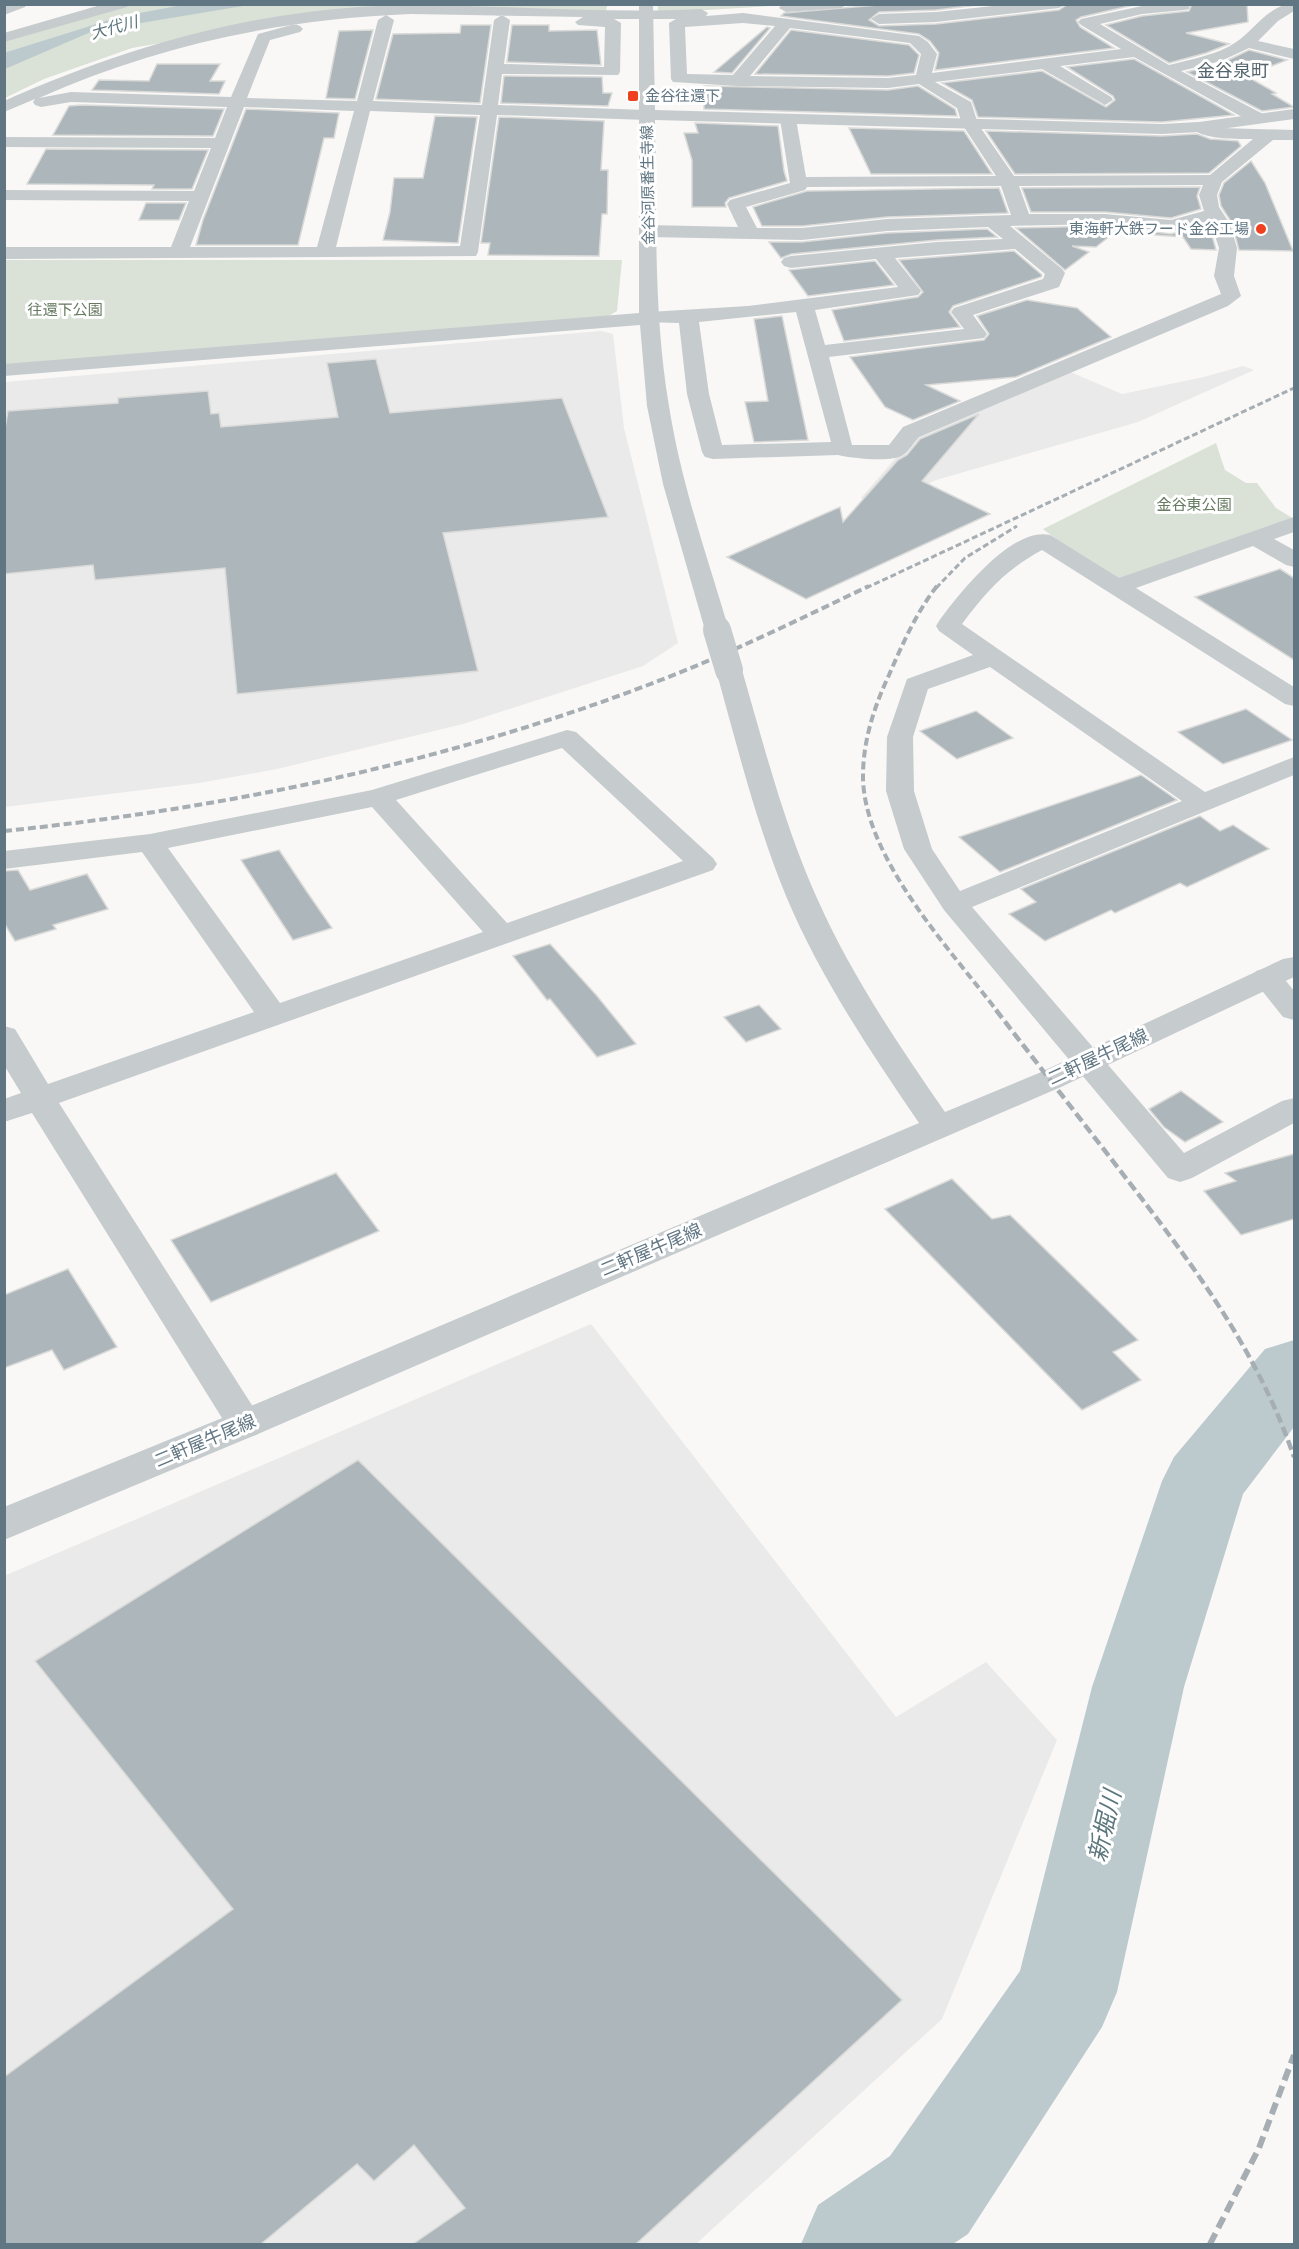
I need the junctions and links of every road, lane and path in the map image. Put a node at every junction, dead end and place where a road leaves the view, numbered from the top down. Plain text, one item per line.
1 (20, 4) edge
2 (122, 4) edge
3 (841, 4) edge
4 (1059, 4) edge
5 (816, 6) junction
6 (1184, 6) edge
7 (1294, 6) edge
8 (409, 7) edge
9 (646, 10) edge
10 (4, 11) edge
11 (386, 20) junction
12 (502, 20) junction
13 (786, 23) junction
14 (4, 38) edge
15 (1246, 43) junction
16 (999, 51) dead end
17 (1138, 52) junction
18 (1294, 54) edge
19 (1045, 64) junction
20 (1024, 66) junction
21 (495, 69) junction
22 (1167, 70) junction
23 (923, 79) junction
24 (737, 81) junction
25 (1105, 100) dead end
26 (238, 102) junction
27 (363, 106) junction
28 (4, 107) edge
29 (489, 110) junction
30 (1294, 114) edge
31 (647, 115) junction
32 (788, 119) junction
33 (4, 121) edge
34 (970, 124) junction
35 (1264, 127) junction
36 (1294, 135) edge
37 (4, 142) edge
38 (221, 143) junction
39 (1008, 180) junction
40 (1214, 180) junction
41 (798, 182) junction
42 (4, 195) edge
43 (200, 196) junction
44 (1215, 214) junction
45 (1023, 222) junction
46 (995, 223) junction
47 (648, 231) junction
48 (749, 231) junction
49 (1020, 244) junction
50 (326, 252) junction
51 (4, 253) edge
52 (178, 253) junction
53 (881, 253) junction
54 (791, 262) dead end
55 (804, 306) junction
56 (688, 317) junction
57 (649, 318) junction
58 (817, 352) junction
59 (4, 370) edge
60 (839, 448) junction
61 (1294, 524) edge
62 (1256, 538) junction
63 (1294, 560) edge
64 (1116, 587) junction
65 (993, 657) junction
66 (1294, 698) edge
67 (1294, 765) edge
68 (378, 797) junction
69 (1203, 803) junction
70 (150, 843) junction
71 (4, 860) edge
72 (954, 904) junction
73 (502, 935) junction
74 (1281, 972) edge
75 (1294, 1010) edge
76 (273, 1016) junction
77 (4, 1036) edge
78 (1086, 1062) junction
79 (40, 1099) junction
80 (1294, 1109) edge
81 (4, 1112) edge
82 (938, 1127) junction
83 (245, 1424) junction
84 (4, 1524) edge

1 - 10 street
2 - 14 street
3 - 5 street
4 - 5 street
5 - 9 street
6 - 17 street
7 - 15 street
8 - 9 street
8 - 28 street
9 - 31 street, 金谷河原番生寺線
11 - 12 street
11 - 26 street
11 - 27 street
12 - 21 street
12 - 21 street
13 - 23 street
13 - 24 street
13 - 24 street
15 - 18 street
15 - 22 street
16 - 20 street
17 - 19 street
17 - 22 street
19 - 20 street
19 - 25 street
20 - 23 street
21 - 29 street
22 - 35 street
23 - 24 street
23 - 34 street
26 - 27 street
26 - 33 street
26 - 38 street
27 - 29 street
27 - 50 street
29 - 31 street
29 - 50 street
30 - 35 street
31 - 32 street
31 - 47 street, 金谷河原番生寺線
32 - 34 street
32 - 41 street
34 - 35 street
34 - 39 street
35 - 36 street
35 - 40 street
37 - 38 street
38 - 43 street
39 - 40 street
39 - 41 street
39 - 45 street
40 - 44 street
41 - 48 street
42 - 43 street
43 - 52 street
44 - 45 street
44 - 60 street
45 - 46 street
46 - 48 street
46 - 49 street
47 - 48 street
47 - 57 street, 金谷河原番生寺線
49 - 53 street
49 - 58 street
50 - 52 street
51 - 52 street
53 - 54 street
53 - 55 street
55 - 56 street
55 - 58 street
56 - 57 street
56 - 60 street
57 - 59 street
57 - 82 street, 金谷河原番生寺線, bridge
58 - 60 street
61 - 62 street
62 - 63 street
62 - 64 street
64 - 65 street
64 - 66 street
65 - 69 street
65 - 72 street
67 - 69 street
68 - 70 street
68 - 73 street
68 - 73 street
69 - 72 street
70 - 71 street
70 - 76 street
72 - 78 street
73 - 76 street
74 - 75 street
74 - 78 street, 二軒屋牛尾線
76 - 79 street
77 - 79 street
78 - 80 street
78 - 82 street, 二軒屋牛尾線
79 - 81 street
79 - 83 street
82 - 83 street, 二軒屋牛尾線
83 - 84 street, 二軒屋牛尾線

